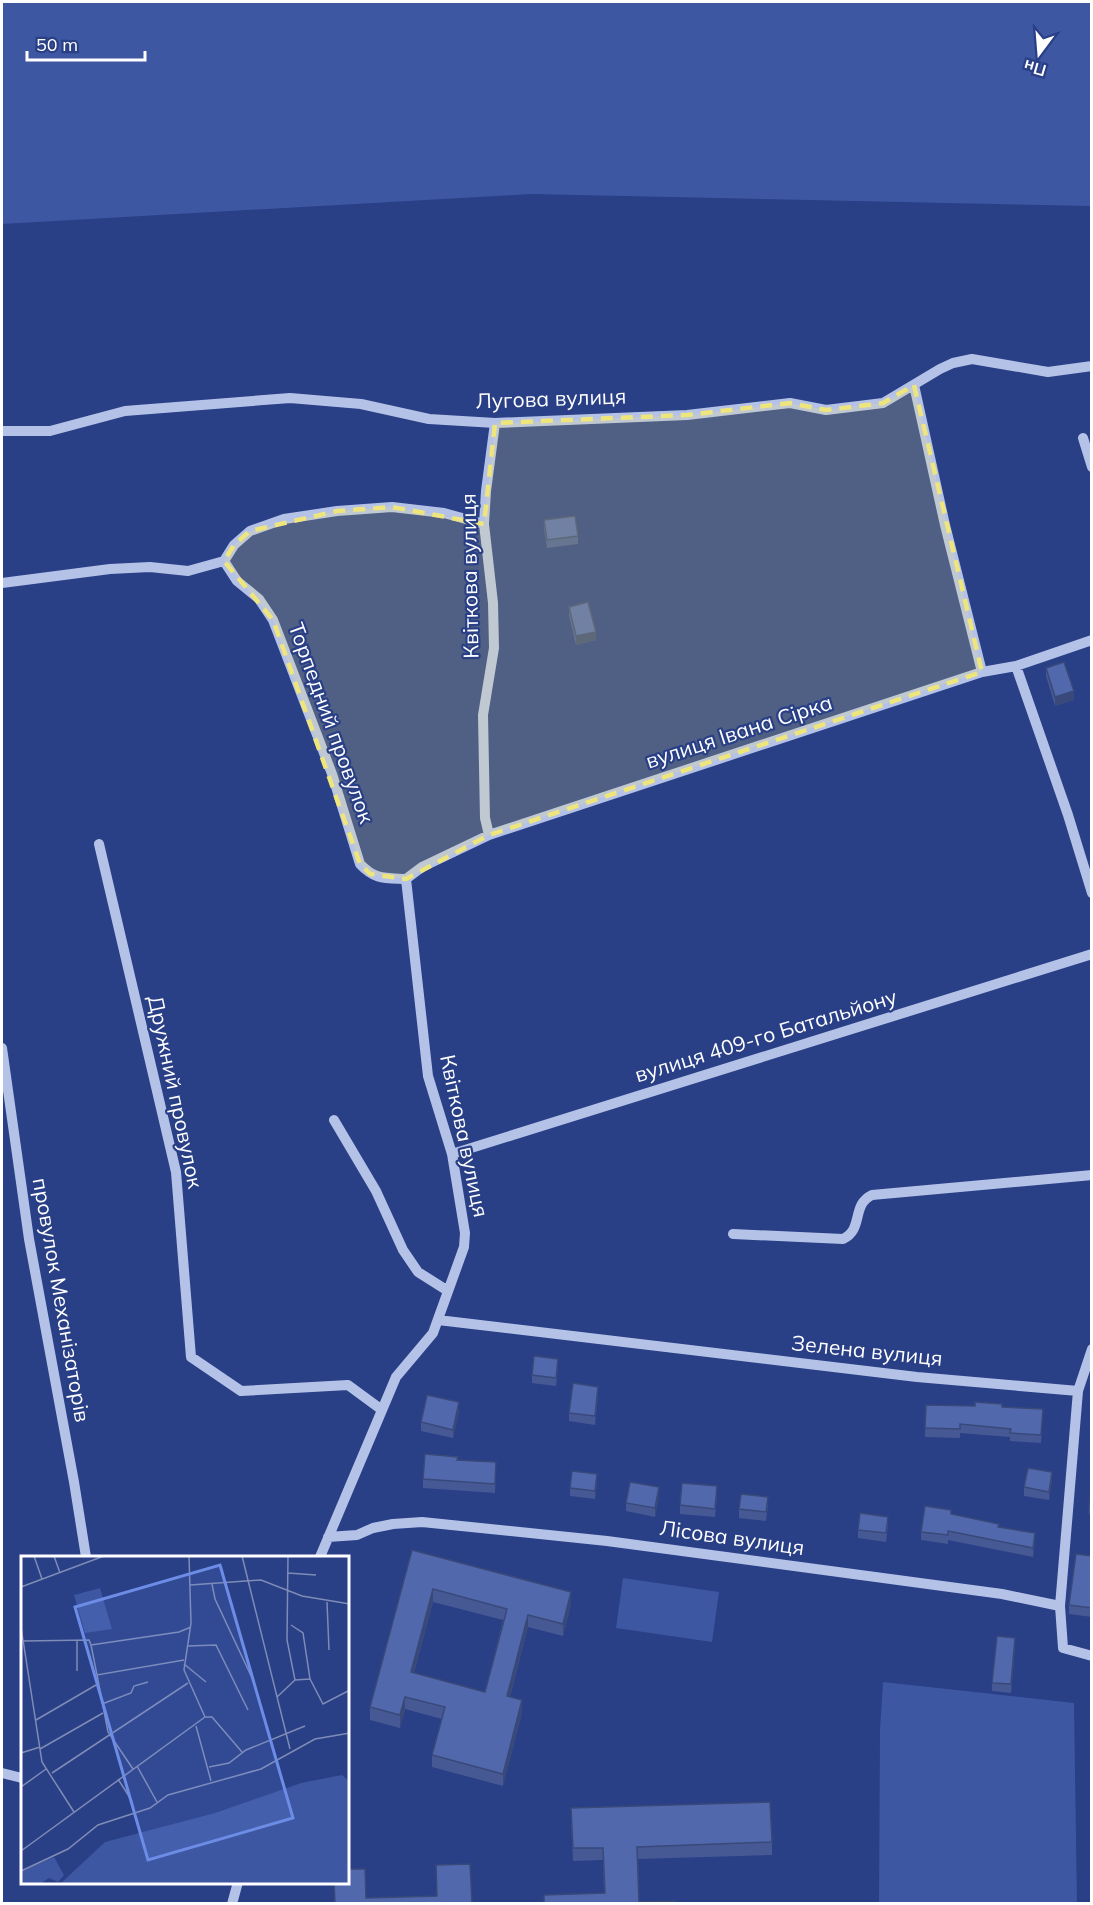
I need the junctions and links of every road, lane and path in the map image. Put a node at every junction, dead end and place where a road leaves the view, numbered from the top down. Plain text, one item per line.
1 (1092, 366) edge
2 (914, 385) junction
3 (495, 423) junction
4 (2, 430) edge
5 (1083, 438) dead end
6 (1092, 467) edge
7 (484, 524) junction
8 (224, 561) junction
9 (2, 583) edge
10 (1092, 640) edge
11 (1016, 666) junction
12 (982, 672) junction
13 (489, 834) junction
14 (99, 844) dead end
15 (406, 879) junction
16 (1092, 893) edge
17 (1092, 954) edge
18 (2, 1048) edge
19 (334, 1120) dead end
20 (452, 1154) junction
21 (1092, 1175) edge
22 (733, 1234) dead end
23 (448, 1291) junction
24 (438, 1320) junction
25 (1092, 1349) edge
26 (1078, 1391) junction
27 (382, 1410) junction
28 (328, 1537) junction
29 (86, 1556) edge
30 (320, 1556) edge
31 (1060, 1606) junction
32 (1092, 1656) edge
33 (2, 1773) edge
34 (21, 1778) edge
35 (237, 1884) edge
36 (232, 1904) edge

1 - 2 street, Лугова вулиця
2 - 3 street, Лугова вулиця
2 - 12 street
3 - 4 street, Лугова вулиця
3 - 7 street, Квіткова вулиця
5 - 6 street
7 - 8 street
7 - 13 street, Квіткова вулиця
8 - 9 street
8 - 15 street, Торпедний провулок
10 - 11 street, вулиця Івана Сірка
11 - 12 street, вулиця Івана Сірка
11 - 16 street
12 - 13 street, вулиця Івана Сірка
13 - 15 street, вулиця Івана Сірка
14 - 27 street, Дружний провулок
15 - 20 street, Квіткова вулиця
17 - 20 street, вулиця 409-го Батальйону
18 - 29 street, провулок Механізаторів
19 - 23 street
20 - 23 street, Квіткова вулиця
21 - 22 street
23 - 24 street, Квіткова вулиця
24 - 26 street, Зелена вулиця
24 - 27 street, Квіткова вулиця
25 - 26 street
26 - 31 street
27 - 28 street, Квіткова вулиця
28 - 30 street, Квіткова вулиця
28 - 31 street, Лісова вулиця
31 - 32 street
33 - 34 street
35 - 36 street

